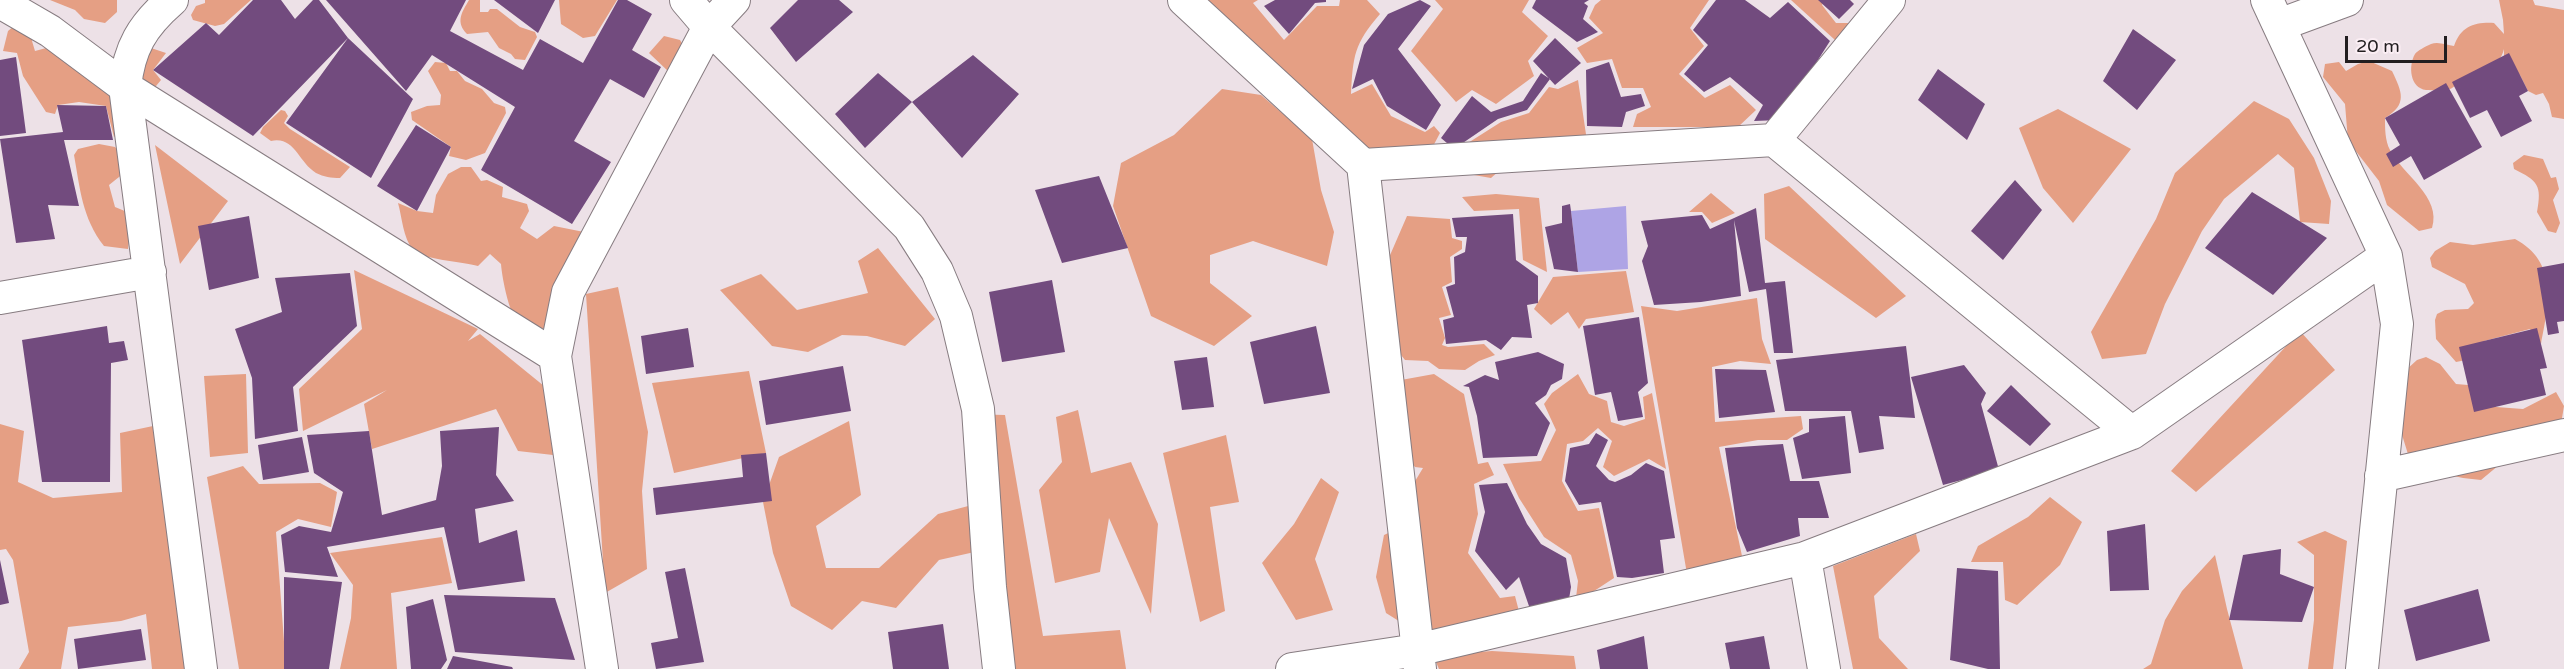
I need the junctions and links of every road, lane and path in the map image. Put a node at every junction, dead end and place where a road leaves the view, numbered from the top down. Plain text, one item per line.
1 (172, 0) edge
2 (686, 0) edge
3 (734, 0) edge
4 (1184, 0) edge
5 (2347, 0) edge
6 (0, 2) edge
7 (1882, 2) edge
8 (2273, 13) edge
9 (709, 27) junction
10 (125, 87) junction
11 (1774, 140) junction
12 (1363, 165) junction
13 (2386, 256) junction
14 (150, 272) junction
15 (0, 298) edge
16 (555, 356) junction
17 (2132, 433) junction
18 (2564, 435) edge
19 (2381, 476) junction
20 (1805, 558) junction
21 (1419, 659) edge
22 (201, 669) edge
23 (602, 669) edge
24 (999, 669) edge
25 (1292, 669) edge
26 (1824, 669) edge
27 (2362, 669) edge

1 - 10 street
2 - 9 street
3 - 9 street
4 - 12 street
5 - 8 street
6 - 10 street
7 - 11 street
8 - 13 street
9 - 16 street
9 - 24 street
10 - 14 street
10 - 16 street
11 - 12 street
11 - 17 street
12 - 21 street
13 - 17 street
13 - 19 street
14 - 15 street
14 - 22 street
16 - 23 street
17 - 20 street
18 - 19 street
19 - 27 street
20 - 21 street
20 - 26 street
21 - 25 street

